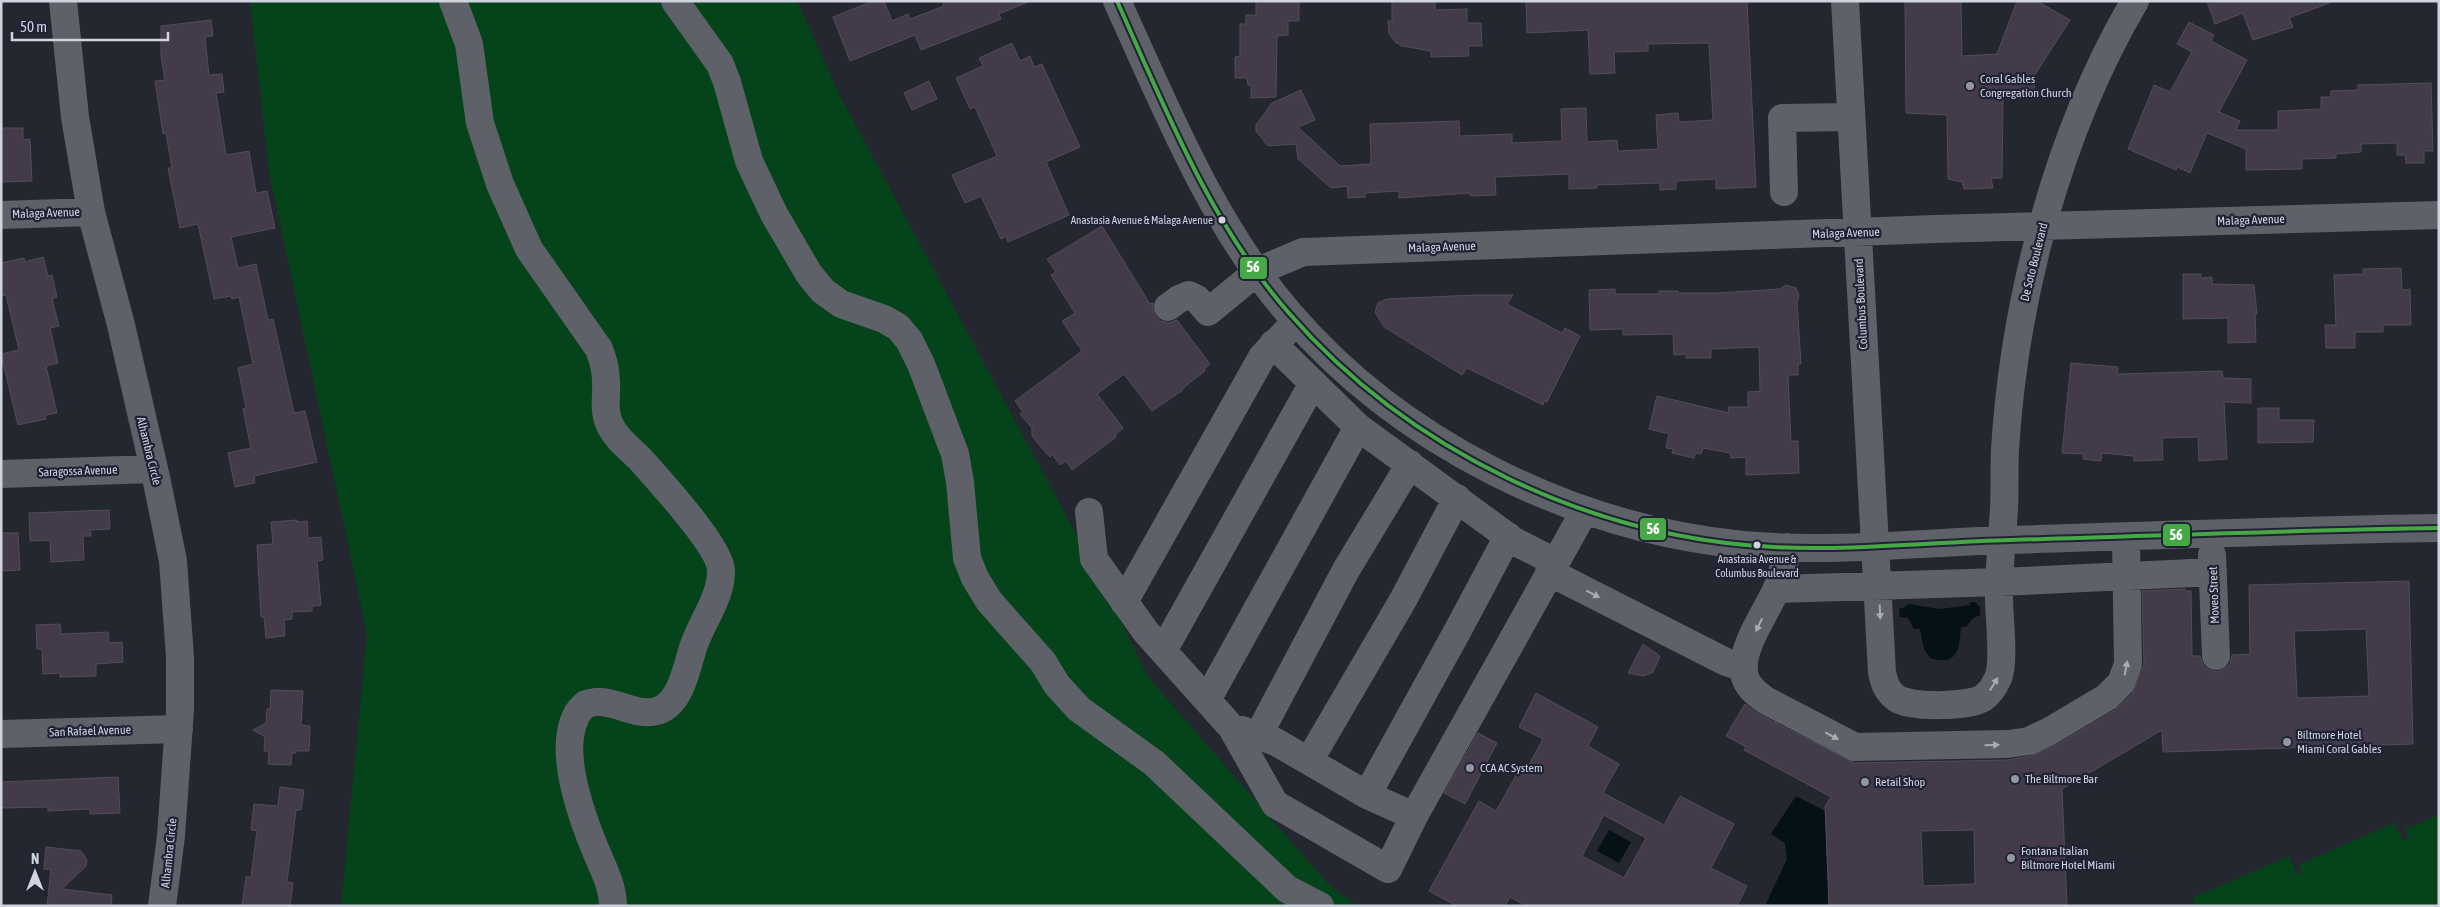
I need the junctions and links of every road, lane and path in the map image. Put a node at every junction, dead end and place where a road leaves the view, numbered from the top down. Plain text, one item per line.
1 (63, 1) edge
2 (453, 1) edge
3 (675, 1) edge
4 (1117, 1) edge
5 (1844, 1) edge
6 (2135, 1) edge
7 (1850, 117) junction
8 (1784, 192) dead end
9 (91, 212) junction
10 (1, 215) edge
11 (2439, 215) edge
12 (2043, 226) junction
13 (1857, 232) junction
14 (1258, 271) junction
15 (1168, 306) dead end
16 (1297, 322) junction
17 (1273, 344) junction
18 (1313, 383) junction
19 (1358, 427) junction
20 (1410, 464) junction
21 (154, 469) junction
22 (1, 474) edge
23 (1457, 498) junction
24 (1585, 510) junction
25 (1089, 512) dead end
26 (2439, 528) edge
27 (2212, 535) junction
28 (1508, 536) junction
29 (2126, 538) junction
30 (2002, 540) junction
31 (1876, 546) junction
32 (1787, 547) junction
33 (1552, 567) junction
34 (2213, 572) junction
35 (2125, 576) junction
36 (2000, 582) junction
37 (1879, 586) junction
38 (1777, 589) junction
39 (1124, 602) junction
40 (1163, 651) junction
41 (2216, 656) dead end
42 (1744, 668) junction
43 (1207, 700) junction
44 (1232, 728) junction
45 (179, 729) junction
46 (1, 734) edge
47 (1259, 734) junction
48 (1309, 761) junction
49 (1367, 795) junction
50 (1414, 816) junction
51 (162, 906) edge
52 (612, 906) edge
53 (1320, 906) edge

1 - 9 street, Alhambra Circle
2 - 52 street
3 - 53 street
4 - 14 street
5 - 7 street, Columbus Boulevard
6 - 12 street, De Soto Boulevard
7 - 8 street
7 - 13 street, Columbus Boulevard
9 - 10 street, Malaga Avenue
9 - 21 street, Alhambra Circle
11 - 12 street, Malaga Avenue
12 - 13 street, Malaga Avenue
12 - 30 street, De Soto Boulevard
13 - 14 street, Malaga Avenue
13 - 31 street, Columbus Boulevard
14 - 15 street, Malaga Avenue
14 - 16 street
16 - 17 street
16 - 24 street
17 - 18 street
17 - 39 street
18 - 19 street
18 - 40 street
19 - 20 street
19 - 43 street
20 - 23 street
20 - 47 street
21 - 22 street, Saragossa Avenue
21 - 45 street, Alhambra Circle
23 - 28 street
23 - 48 street
24 - 32 street
24 - 33 street
25 - 39 street
26 - 27 street
27 - 29 street
27 - 34 street, Moveo Street
28 - 33 street
28 - 49 street
29 - 30 street
29 - 35 street
30 - 31 street
30 - 36 street, De Soto Boulevard
31 - 32 street
31 - 37 street, Columbus Boulevard
32 - 38 street
33 -> 42 street
33 - 50 street
34 - 35 street
34 - 41 street, Moveo Street
35 - 36 street
42 -> 35 street
36 - 37 street
37 -> 36 street, Columbus Boulevard
37 - 38 street
38 -> 42 street
39 - 40 street
40 - 43 street
43 - 44 street
44 - 47 street
44 - 50 street
45 - 46 street, San Rafael Avenue
45 - 51 street, Alhambra Circle
47 - 48 street
48 - 49 street
49 - 50 street

